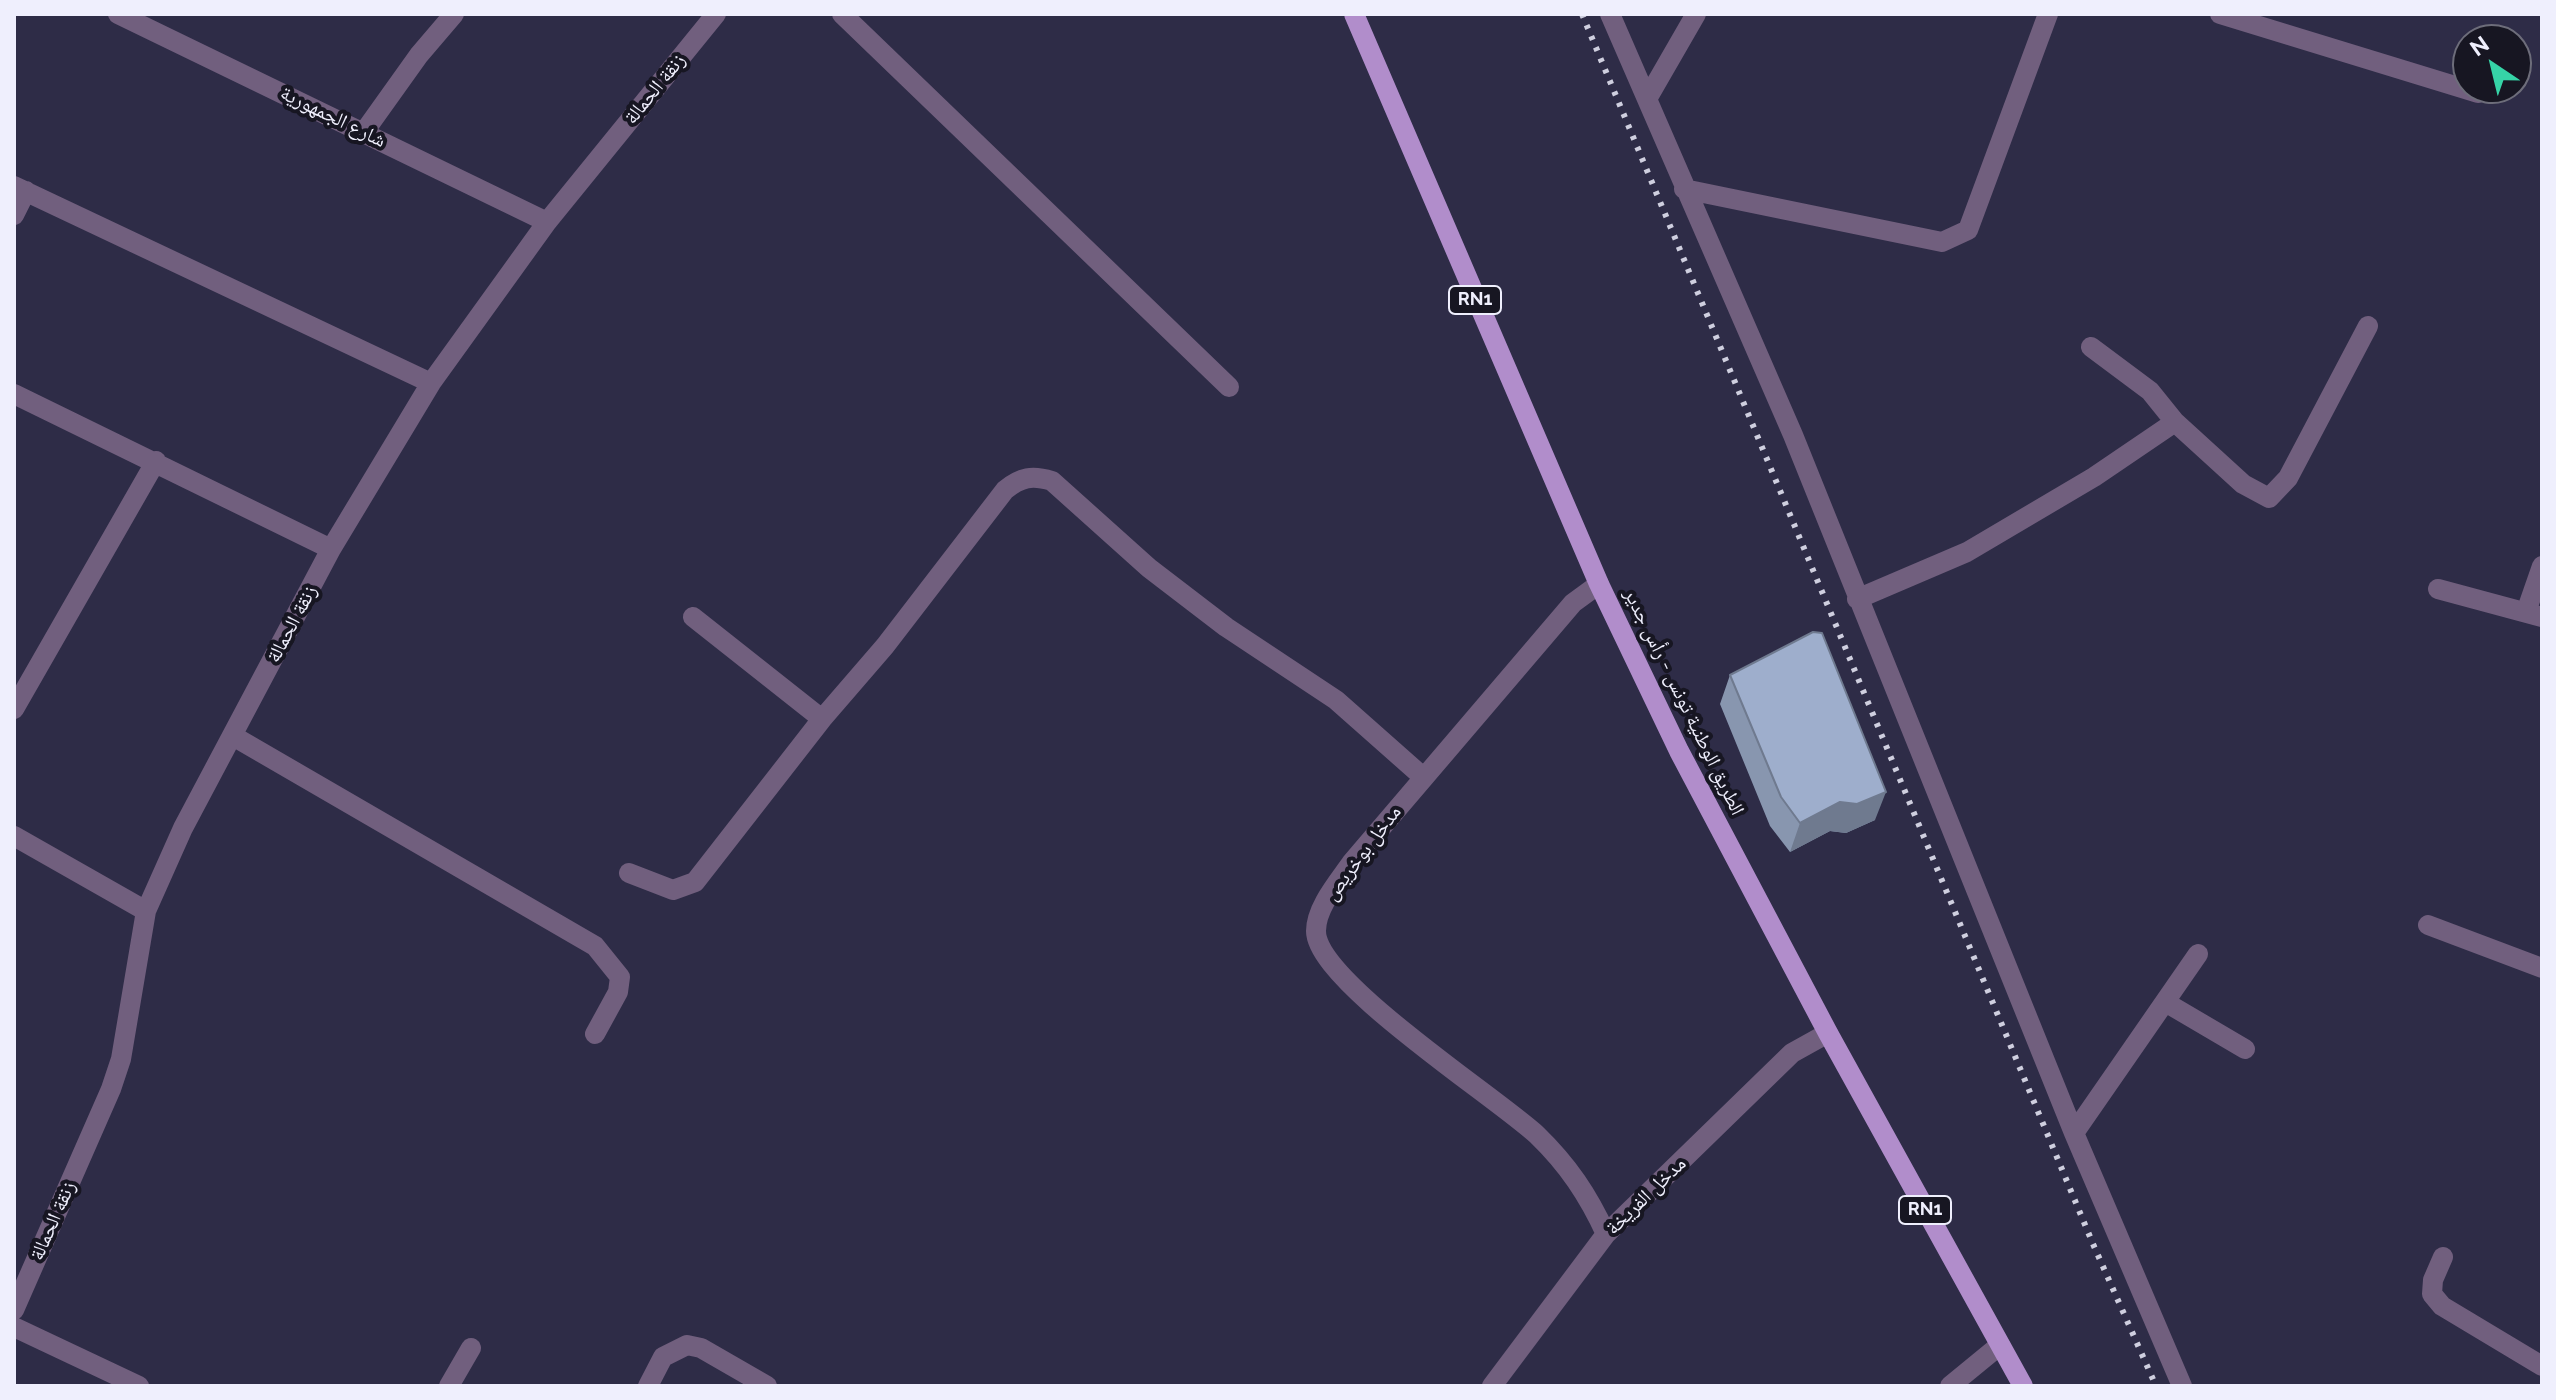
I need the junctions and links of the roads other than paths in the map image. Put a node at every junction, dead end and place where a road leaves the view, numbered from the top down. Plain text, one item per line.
1 (118, 14) edge
2 (454, 14) edge
3 (716, 14) edge
4 (842, 14) edge
5 (1354, 14) edge
6 (1610, 14) edge
7 (1696, 14) edge
8 (2048, 14) edge
9 (2220, 14) edge
10 (2452, 85) edge
11 (1647, 99) junction
12 (364, 132) junction
13 (20, 188) edge
14 (1684, 189) junction
15 (14, 215) edge
16 (547, 222) junction
17 (2368, 326) dead end
18 (2091, 347) dead end
19 (431, 383) junction
20 (1229, 387) dead end
21 (14, 394) edge
22 (2175, 422) junction
23 (156, 461) junction
24 (331, 549) junction
25 (2542, 566) edge
26 (1599, 584) junction
27 (2438, 589) dead end
28 (1857, 599) junction
29 (2534, 614) edge
30 (693, 617) dead end
31 (14, 709) edge
32 (822, 719) junction
33 (233, 736) junction
34 (1423, 777) junction
35 (14, 836) edge
36 (629, 873) dead end
37 (146, 911) junction
38 (2428, 925) dead end
39 (2198, 954) dead end
40 (2542, 968) edge
41 (2165, 1002) junction
42 (1828, 1033) junction
43 (595, 1034) dead end
44 (2245, 1049) dead end
45 (2074, 1133) junction
46 (1606, 1234) junction
47 (2443, 1257) dead end
48 (14, 1310) edge
49 (14, 1327) edge
50 (2000, 1345) junction
51 (471, 1348) dead end
52 (2542, 1366) edge
53 (139, 1386) edge
54 (449, 1386) edge
55 (648, 1386) edge
56 (767, 1386) edge
57 (1492, 1386) edge
58 (1950, 1386) edge
59 (2023, 1386) edge
60 (2182, 1386) edge

1 - 12 street, شارع الجمهورية
2 - 12 street
3 - 16 street, زنقة الحمالة
4 - 20 street
5 - 26 main road, الطريق الوطنية تونس - رأس جدير / RN1
6 - 11 street
7 - 11 street
8 - 14 street
9 - 10 street
11 - 14 street
12 - 16 street, شارع الجمهورية
13 - 15 street
13 - 19 street
14 - 28 street
16 - 19 street, زنقة الحمالة
17 - 22 street
18 - 22 street
19 - 24 street, زنقة الحمالة
21 - 23 street
22 - 28 street
23 - 24 street
23 - 31 street
24 - 33 street, زنقة الحمالة
25 - 29 street
26 - 34 street, مدخل بوخريص
26 - 42 main road, الطريق الوطنية تونس - رأس جدير / RN1
27 - 29 street
28 - 45 street
30 - 32 street
32 - 34 street
32 - 36 street
33 - 37 street, زنقة الحمالة
33 - 43 street
34 - 46 street, مدخل بوخريص
35 - 37 street
37 - 48 street, زنقة الحمالة
38 - 40 street
39 - 41 street
41 - 44 street
41 - 45 street
42 - 46 street, مدخل الفريخة
42 - 50 main road, الطريق الوطنية تونس - رأس جدير / RN1
45 - 60 street
46 - 57 street, مدخل الفريخة
47 - 52 street
49 - 53 street
50 - 58 street
50 - 59 main road, الطريق الوطنية تونس - رأس جدير / RN1
51 - 54 street
55 - 56 street

